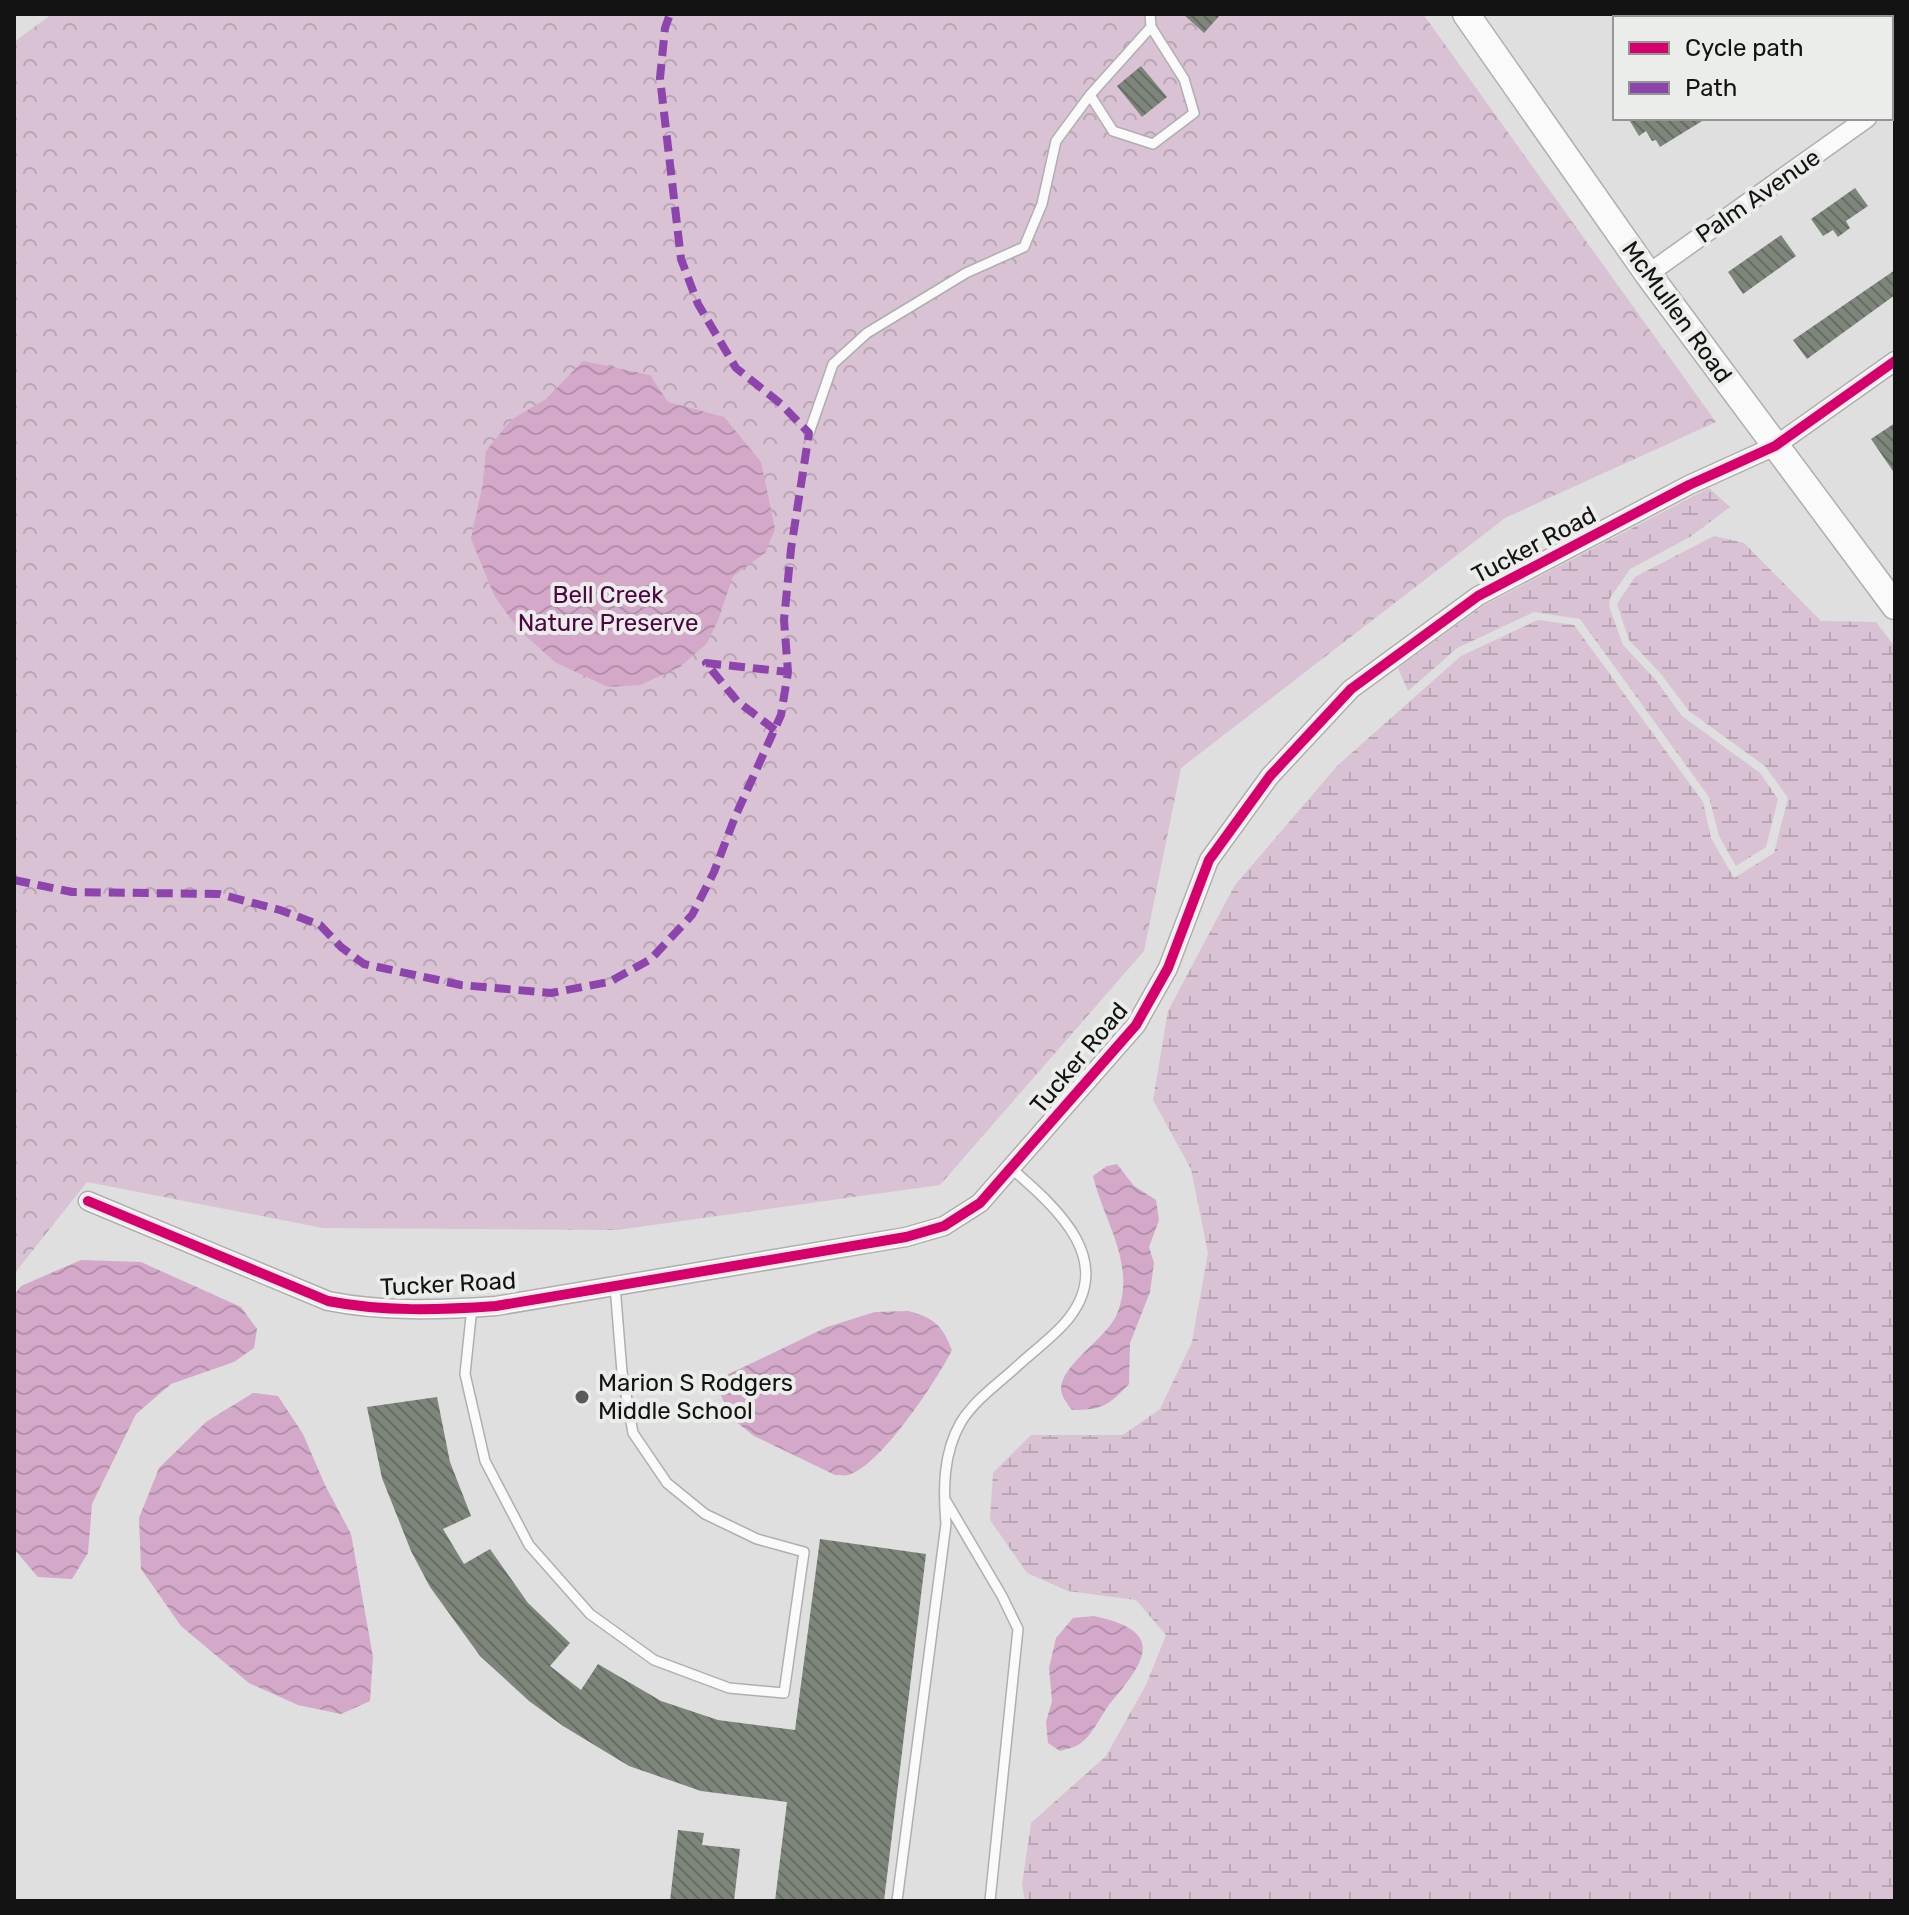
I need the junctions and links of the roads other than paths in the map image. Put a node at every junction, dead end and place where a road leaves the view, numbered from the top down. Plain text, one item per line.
1 (1150, 14) edge
2 (1466, 14) edge
3 (1151, 27) junction
4 (1090, 95) junction
5 (1864, 120) edge
6 (1648, 274) junction
7 (1895, 361) edge
8 (809, 433) dead end
9 (1775, 446) junction
10 (1895, 606) edge
11 (1012, 1169) junction
12 (88, 1201) dead end
13 (615, 1286) junction
14 (472, 1307) junction
15 (944, 1498) junction
16 (897, 1901) edge
17 (990, 1901) edge

1 - 3 lane
2 - 6 street, McMullen Road
3 - 4 lane
3 - 4 lane
4 - 8 lane
5 - 6 street, Palm Avenue
6 - 9 street, McMullen Road
7 - 9 street, Tucker Road
9 - 10 street, McMullen Road
9 - 11 street, Tucker Road
11 - 13 street, Tucker Road
11 - 15 lane
12 - 14 street, Tucker Road
13 - 14 street, Tucker Road
13 - 14 lane
15 - 16 lane
15 - 17 lane

